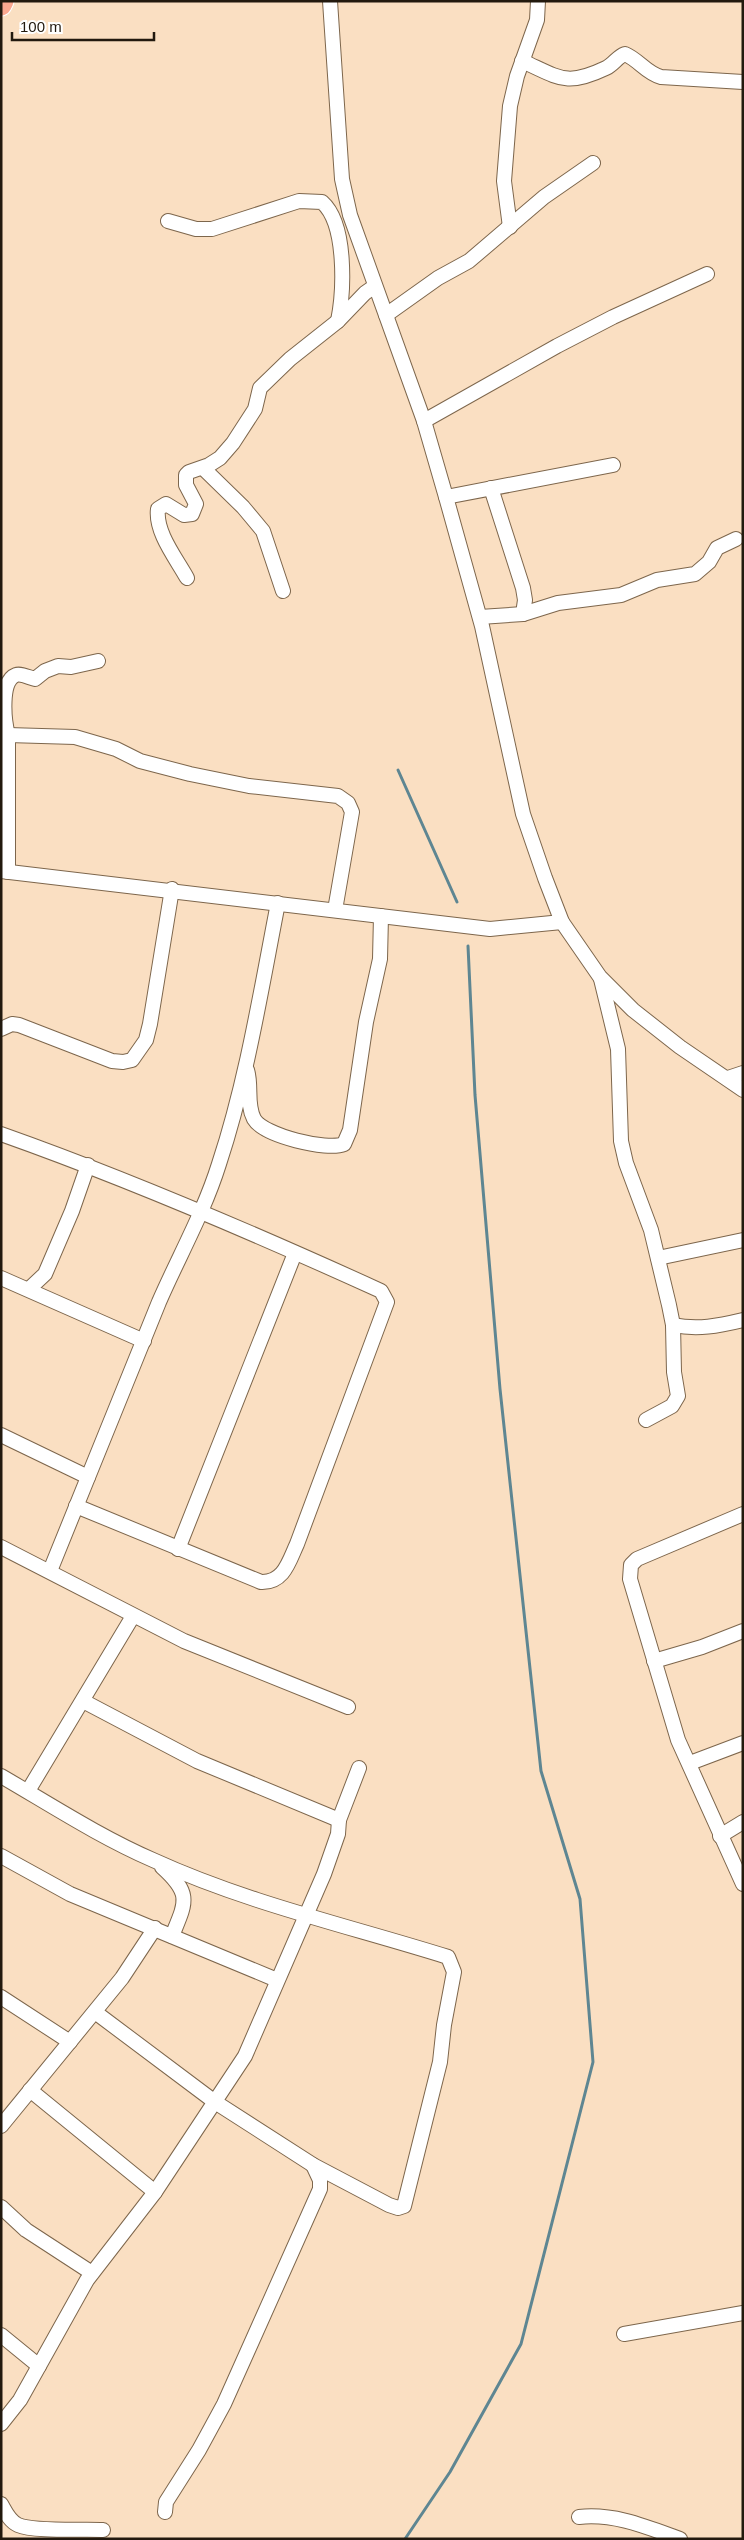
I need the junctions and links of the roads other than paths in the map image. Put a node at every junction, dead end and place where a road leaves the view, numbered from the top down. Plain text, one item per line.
1 (3, 1) edge
2 (330, 1) edge
3 (538, 1) edge
4 (1, 5) edge
5 (522, 61) junction
6 (743, 82) edge
7 (593, 163) dead end
8 (168, 220) dead end
9 (510, 226) junction
10 (707, 274) dead end
11 (375, 286) junction
12 (386, 315) junction
13 (338, 321) junction
14 (424, 421) junction
15 (613, 465) dead end
16 (203, 468) junction
17 (491, 488) junction
18 (446, 497) junction
19 (736, 539) dead end
20 (187, 578) dead end
21 (283, 590) dead end
22 (523, 614) junction
23 (480, 617) junction
24 (98, 661) dead end
25 (8, 735) junction
26 (5, 871) edge
27 (172, 890) junction
28 (278, 903) junction
29 (336, 910) junction
30 (380, 916) junction
31 (562, 922) junction
32 (600, 977) junction
33 (1, 1029) edge
34 (246, 1064) junction
35 (743, 1073) edge
36 (728, 1078) junction
37 (743, 1090) edge
38 (1, 1134) edge
39 (88, 1165) junction
40 (202, 1211) junction
41 (743, 1240) edge
42 (295, 1253) junction
43 (658, 1258) junction
44 (1, 1278) edge
45 (29, 1289) junction
46 (743, 1320) edge
47 (673, 1325) junction
48 (144, 1341) junction
49 (646, 1420) dead end
50 (1, 1435) edge
51 (88, 1478) junction
52 (76, 1506) junction
53 (743, 1514) edge
54 (1, 1547) edge
55 (178, 1549) junction
56 (50, 1571) junction
57 (133, 1616) junction
58 (743, 1631) edge
59 (654, 1661) junction
60 (83, 1701) junction
61 (348, 1707) dead end
62 (743, 1743) edge
63 (690, 1763) junction
64 (359, 1768) dead end
65 (1, 1776) edge
66 (28, 1792) junction
67 (339, 1820) junction
68 (743, 1822) edge
69 (720, 1836) junction
70 (1, 1856) edge
71 (155, 1862) junction
72 (743, 1884) edge
73 (306, 1915) junction
74 (154, 1928) junction
75 (172, 1936) junction
76 (276, 1980) junction
77 (1, 1998) edge
78 (95, 2012) junction
79 (70, 2042) junction
80 (30, 2090) junction
81 (215, 2102) junction
82 (1, 2126) edge
83 (313, 2165) junction
84 (155, 2192) junction
85 (1, 2208) edge
86 (92, 2274) junction
87 (743, 2313) edge
88 (624, 2334) dead end
89 (1, 2335) edge
90 (39, 2366) junction
91 (1, 2424) edge
92 (1, 2504) edge
93 (165, 2512) dead end
94 (579, 2517) dead end
95 (103, 2530) dead end
96 (680, 2539) edge

1 - 4 highway
2 - 11 street
3 - 5 street
5 - 6 street
5 - 9 street
7 - 9 street
8 - 13 street
9 - 12 street
10 - 14 street
11 - 12 street
11 - 13 street
12 - 14 street
13 - 16 street
14 - 18 street
15 - 17 street
16 - 20 street
16 - 21 street
17 - 18 street
17 - 22 street
18 - 23 street
19 - 22 street
22 - 23 street
23 - 31 street
24 - 25 street
25 - 26 street
25 - 29 street
26 - 27 street
27 - 28 street
27 - 33 street
28 - 29 street
28 - 34 street
29 - 30 street
30 - 31 street
30 - 34 street
31 - 32 street
32 - 36 street
32 - 43 street
34 - 40 street
35 - 36 street
36 - 37 street
38 - 39 street
39 - 40 street
39 - 45 street
40 - 42 street
40 - 48 street
41 - 43 street
42 - 55 street
42 - 55 street
43 - 47 street
44 - 45 street
45 - 48 street
46 - 47 street
47 - 49 street
48 - 51 street
50 - 51 street
51 - 52 street
52 - 55 street
52 - 56 street
53 - 59 street
54 - 56 street
56 - 57 street
57 - 60 street
57 - 61 street
58 - 59 street
59 - 63 street
60 - 66 street
60 - 67 street
62 - 63 street
63 - 69 street
64 - 67 street
65 - 66 street
66 - 71 street
67 - 73 street
68 - 69 street
69 - 72 street
70 - 74 street
71 - 73 street
71 - 75 street
73 - 76 street
73 - 83 street
74 - 75 street
74 - 78 street
75 - 76 street
76 - 81 street
77 - 79 street
78 - 79 street
78 - 81 street
79 - 80 street
80 - 82 street
80 - 84 street
81 - 83 street
81 - 84 street
83 - 93 street
84 - 86 street
85 - 86 street
86 - 90 street
87 - 88 street
89 - 90 street
90 - 91 street
92 - 95 street
94 - 96 street

